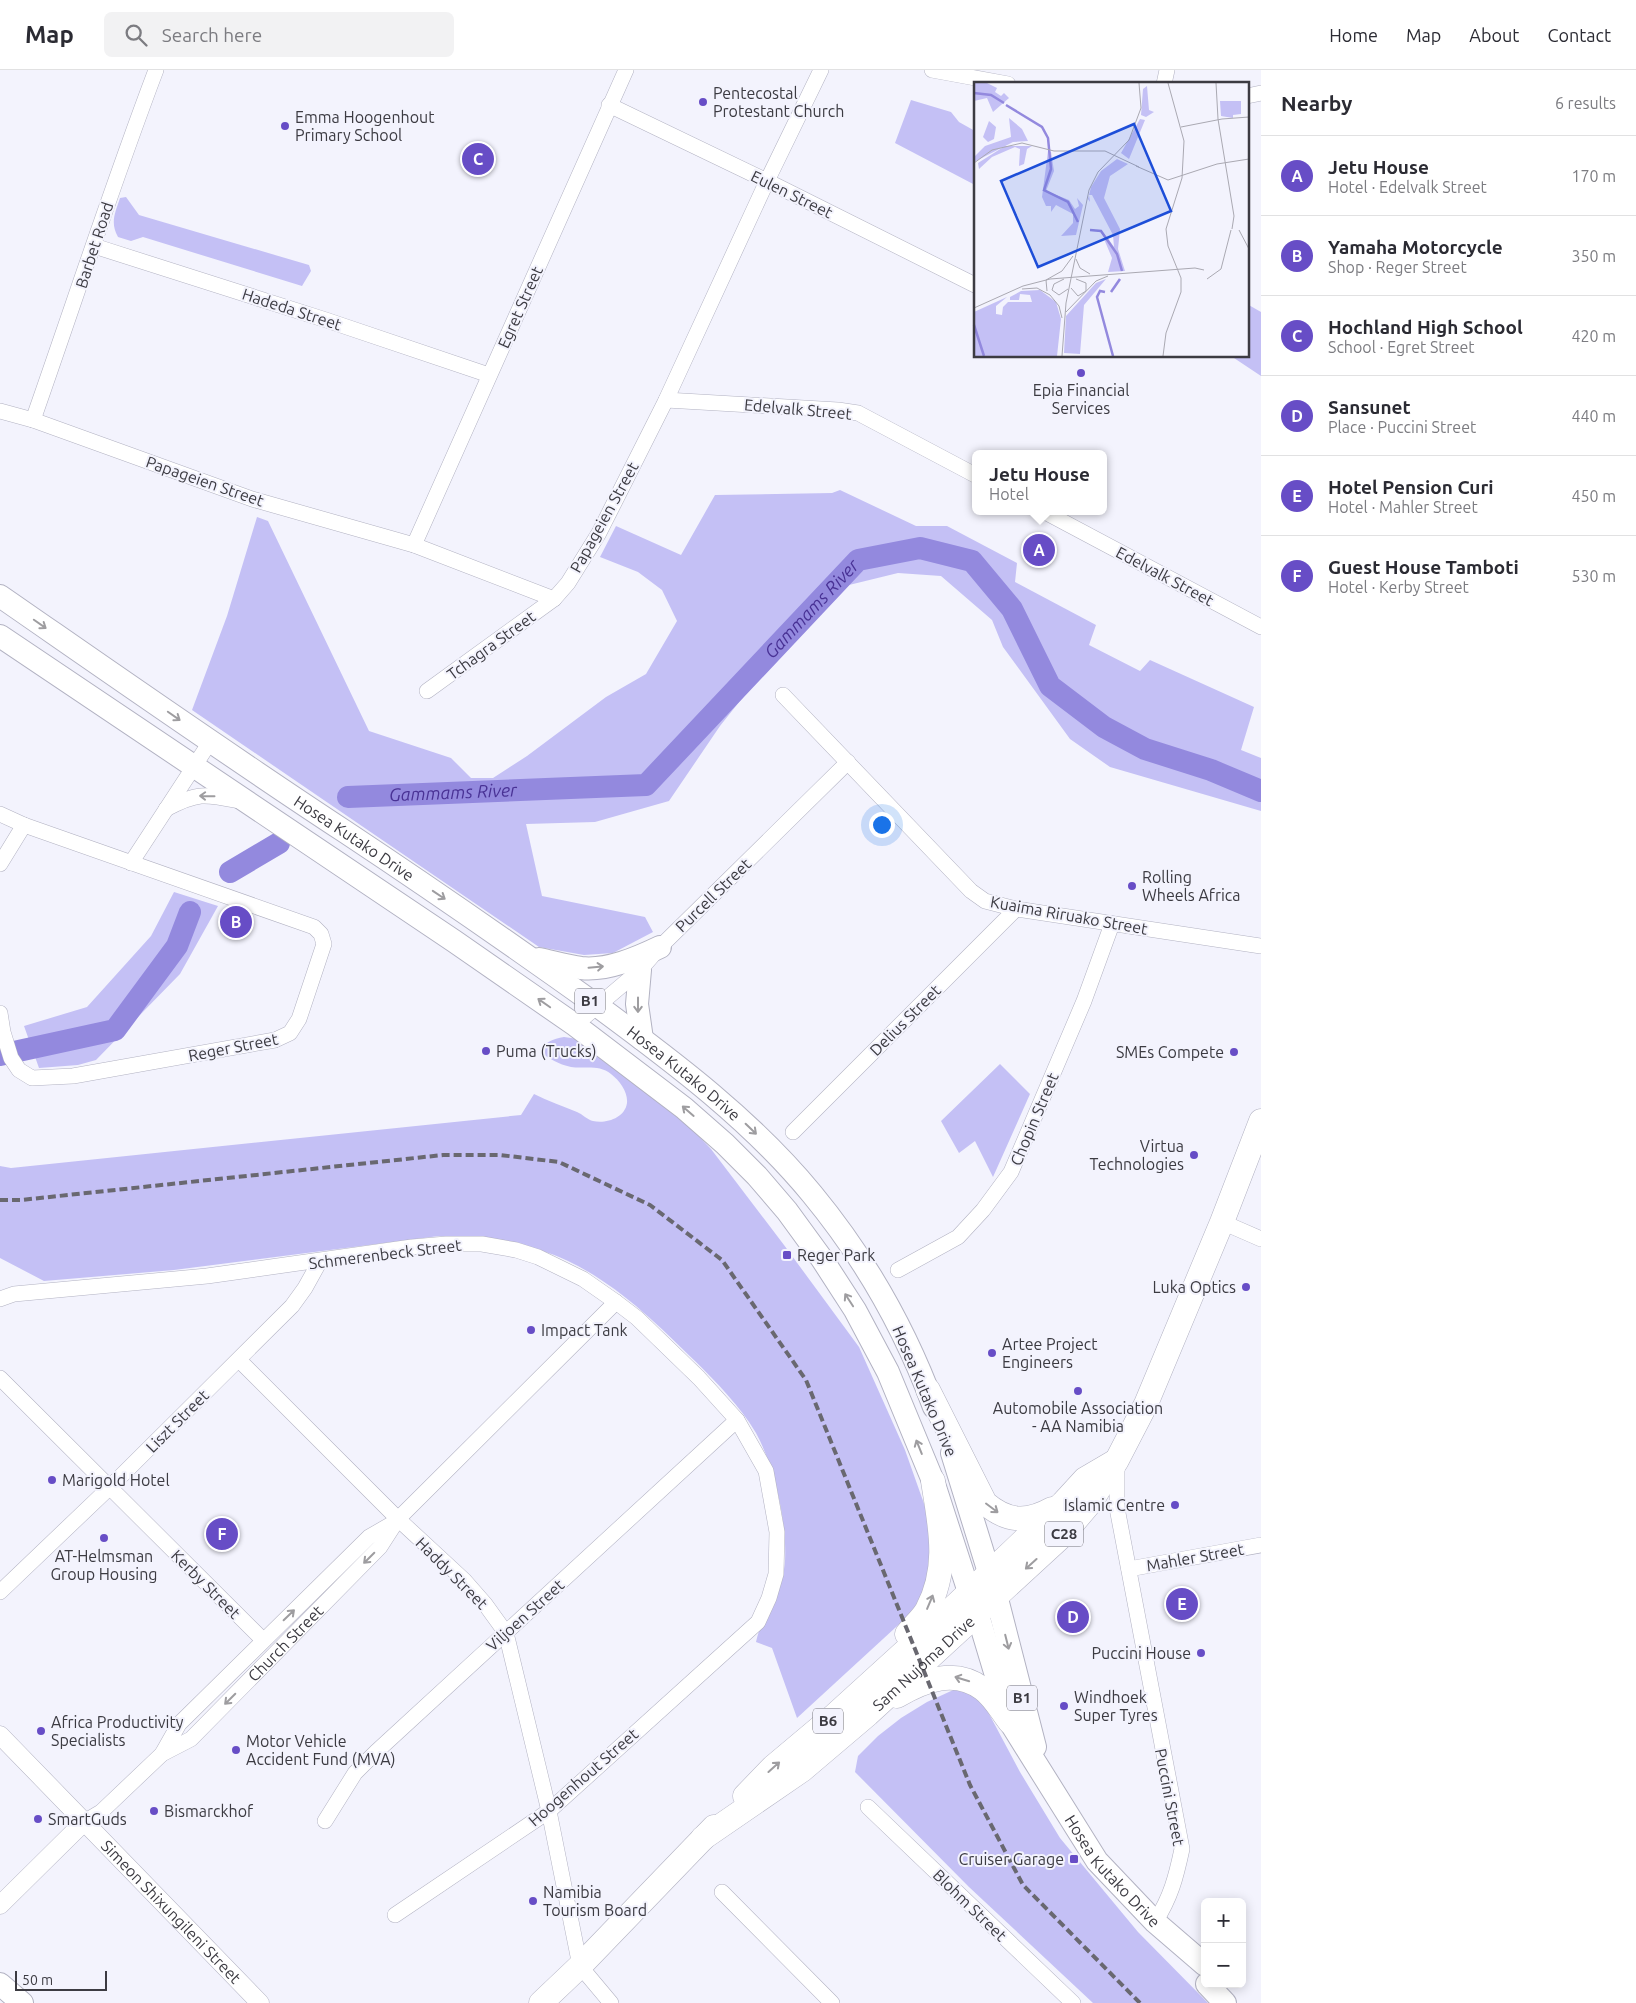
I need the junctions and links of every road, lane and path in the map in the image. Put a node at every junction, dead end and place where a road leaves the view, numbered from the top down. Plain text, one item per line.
1 (156, 70) edge
2 (626, 70) edge
3 (821, 70) edge
4 (932, 70) edge
5 (997, 82) edge
6 (1261, 93) edge
7 (1248, 96) edge
8 (609, 105) junction
9 (767, 181) junction
10 (94, 246) junction
11 (974, 284) edge
12 (489, 374) junction
13 (666, 400) junction
14 (0, 411) edge
15 (33, 420) junction
16 (972, 473) edge
17 (1051, 515) edge
18 (414, 545) junction
19 (0, 596) edge
20 (554, 599) junction
21 (1261, 627) edge
22 (0, 636) edge
23 (427, 692) dead end
24 (783, 694) dead end
25 (210, 742) junction
26 (848, 762) junction
27 (194, 766) junction
28 (251, 804) junction
29 (166, 810) junction
30 (0, 814) edge
31 (24, 825) junction
32 (131, 863) junction
33 (0, 864) edge
34 (1016, 909) junction
35 (1112, 924) junction
36 (1261, 946) edge
37 (660, 947) junction
38 (531, 957) junction
39 (640, 970) junction
40 (598, 1007) junction
41 (0, 1013) edge
42 (575, 1025) junction
43 (642, 1039) junction
44 (1261, 1121) edge
45 (794, 1132) dead end
46 (1222, 1222) junction
47 (1261, 1239) edge
48 (320, 1261) junction
49 (898, 1270) dead end
50 (0, 1299) edge
51 (616, 1302) junction
52 (239, 1360) junction
53 (0, 1378) edge
54 (928, 1390) junction
55 (737, 1420) junction
56 (1118, 1460) junction
57 (933, 1481) junction
58 (109, 1488) junction
59 (1063, 1503) junction
60 (398, 1520) junction
61 (1261, 1545) edge
62 (1129, 1569) junction
63 (989, 1573) junction
64 (0, 1592) edge
65 (996, 1595) junction
66 (973, 1602) junction
67 (758, 1622) joint
68 (506, 1633) junction
69 (263, 1640) junction
70 (862, 1705) junction
71 (1010, 1722) junction
72 (0, 1735) edge
73 (162, 1754) junction
74 (1057, 1798) junction
75 (868, 1807) dead end
76 (549, 1811) junction
77 (325, 1821) dead end
78 (84, 1822) junction
79 (722, 1892) dead end
80 (0, 1904) edge
81 (395, 1915) dead end
82 (1155, 1922) junction
83 (1174, 1940) junction
84 (1201, 1962) edge
85 (580, 1966) junction
86 (1201, 1976) edge
87 (0, 1984) edge
88 (1211, 1988) edge
89 (1229, 1988) edge
90 (22, 2003) edge
91 (260, 2003) edge
92 (541, 2003) edge
93 (610, 2003) edge
94 (832, 2003) edge
95 (1073, 2003) edge
96 (1225, 2003) edge
97 (1243, 2003) edge

1 - 10 street, Barbet Road
2 - 8 street, Egret Street
3 - 9 street, Papageien Street
4 - 5 street
6 - 7 street
8 - 9 street, Eulen Street
8 - 12 street, Egret Street
9 - 11 street, Eulen Street
9 - 13 street, Papageien Street
10 - 12 street, Hadeda Street
10 - 15 street, Barbet Road
12 - 18 street, Egret Street
13 - 16 street, Edelvalk Street
13 - 20 street, Papageien Street
14 - 15 street, Papageien Street
15 - 18 street, Papageien Street
17 - 21 street, Edelvalk Street
18 - 20 street, Papageien Street
19 -> 25 main road, Hosea Kutako Drive / B1
20 - 23 street, Tchagra Street
22 - 27 main road, Hosea Kutako Drive / B1
24 - 26 street, Kuaima Riruako Street
25 - 27 street
25 -> 38 main road, Hosea Kutako Drive / B1
26 - 34 street, Kuaima Riruako Street
26 - 37 street, Purcell Street
27 - 28 main road, Hosea Kutako Drive / B1
27 - 29 street
28 -> 29 street
42 -> 28 main road, Hosea Kutako Drive / B1
29 - 32 street
30 - 31 street, Reger Street
31 - 32 street, Reger Street
31 - 33 street
32 - 41 street, Reger Street
34 - 35 street, Kuaima Riruako Street
34 - 45 street, Delius Street
35 - 36 street, Kuaima Riruako Street
35 - 49 street, Chopin Street
38 -> 37 main road
37 - 39 street, Purcell Street
38 - 40 main road, Hosea Kutako Drive / B1
39 - 40 street, Purcell Street
39 -> 43 main road
40 - 42 street, Purcell Street
40 - 43 main road, Hosea Kutako Drive / B1
57 -> 42 main road, Hosea Kutako Drive / B1
43 -> 54 main road, Hosea Kutako Drive / B1
44 - 46 highway, Sam Nujoma Drive / C28
46 - 47 street
46 - 56 highway, Sam Nujoma Drive / C28
48 - 50 street, Schmerenbeck Street
48 - 51 street, Schmerenbeck Street
48 - 52 street, Liszt Street
51 - 55 street, Schmerenbeck Street
51 - 60 street, Church Street
52 - 58 street, Liszt Street
52 - 60 street, Haddy Street
53 - 58 street, Kerby Street
54 -> 59 highway
54 - 63 main road, Hosea Kutako Drive / B1
55 - 67 street, Schmerenbeck Street
55 - 68 street, Viljoen Street
56 - 59 highway, Sam Nujoma Drive / C28
56 - 62 street, Puccini Street
56 -> 65 highway, Sam Nujoma Drive / C28
57 - 66 main road, Hosea Kutako Drive / B1
70 -> 57 highway
58 - 64 street, Liszt Street
58 - 69 street, Kerby Street
59 - 63 highway, Sam Nujoma Drive / C28
60 - 68 street, Haddy Street
69 -> 60 street, Church Street
60 -> 73 street, Church Street
61 - 62 street, Mahler Street
62 - 82 street, Puccini Street
63 - 65 main road, Hosea Kutako Drive / B1
63 - 66 highway, Sam Nujoma Drive / C28
65 - 66 highway, Sam Nujoma Drive / C28
65 -> 74 main road, Hosea Kutako Drive / B1
66 - 70 highway, Sam Nujoma Drive / B6
66 - 71 main road, Hosea Kutako Drive / B1
67 - 76 street, Hoogenhout Street
68 - 76 street, Haddy Street
68 - 77 street, Viljoen Street
69 - 73 street, Church Street
71 -> 70 highway
70 - 85 highway, Sam Nujoma Drive / B6
71 - 74 main road, Hosea Kutako Drive / B1
72 - 78 street, Simeon Shixungileni Street
73 - 78 street, Church Street
74 - 82 main road, Hosea Kutako Drive / B1
75 - 95 street, Blohm Street
76 - 81 street, Hoogenhout Street
76 - 85 street, Haddy Street
78 - 80 street, Church Street
78 - 91 street, Simeon Shixungileni Street
79 - 94 street
82 - 83 main road, Hosea Kutako Drive / B1
83 - 84 main road, Hosea Kutako Drive / B1
83 - 86 main road, Hosea Kutako Drive / B1
85 - 92 highway, Sam Nujoma Drive / B6
85 - 93 street
87 - 90 main road
88 - 96 main road
89 - 97 main road

